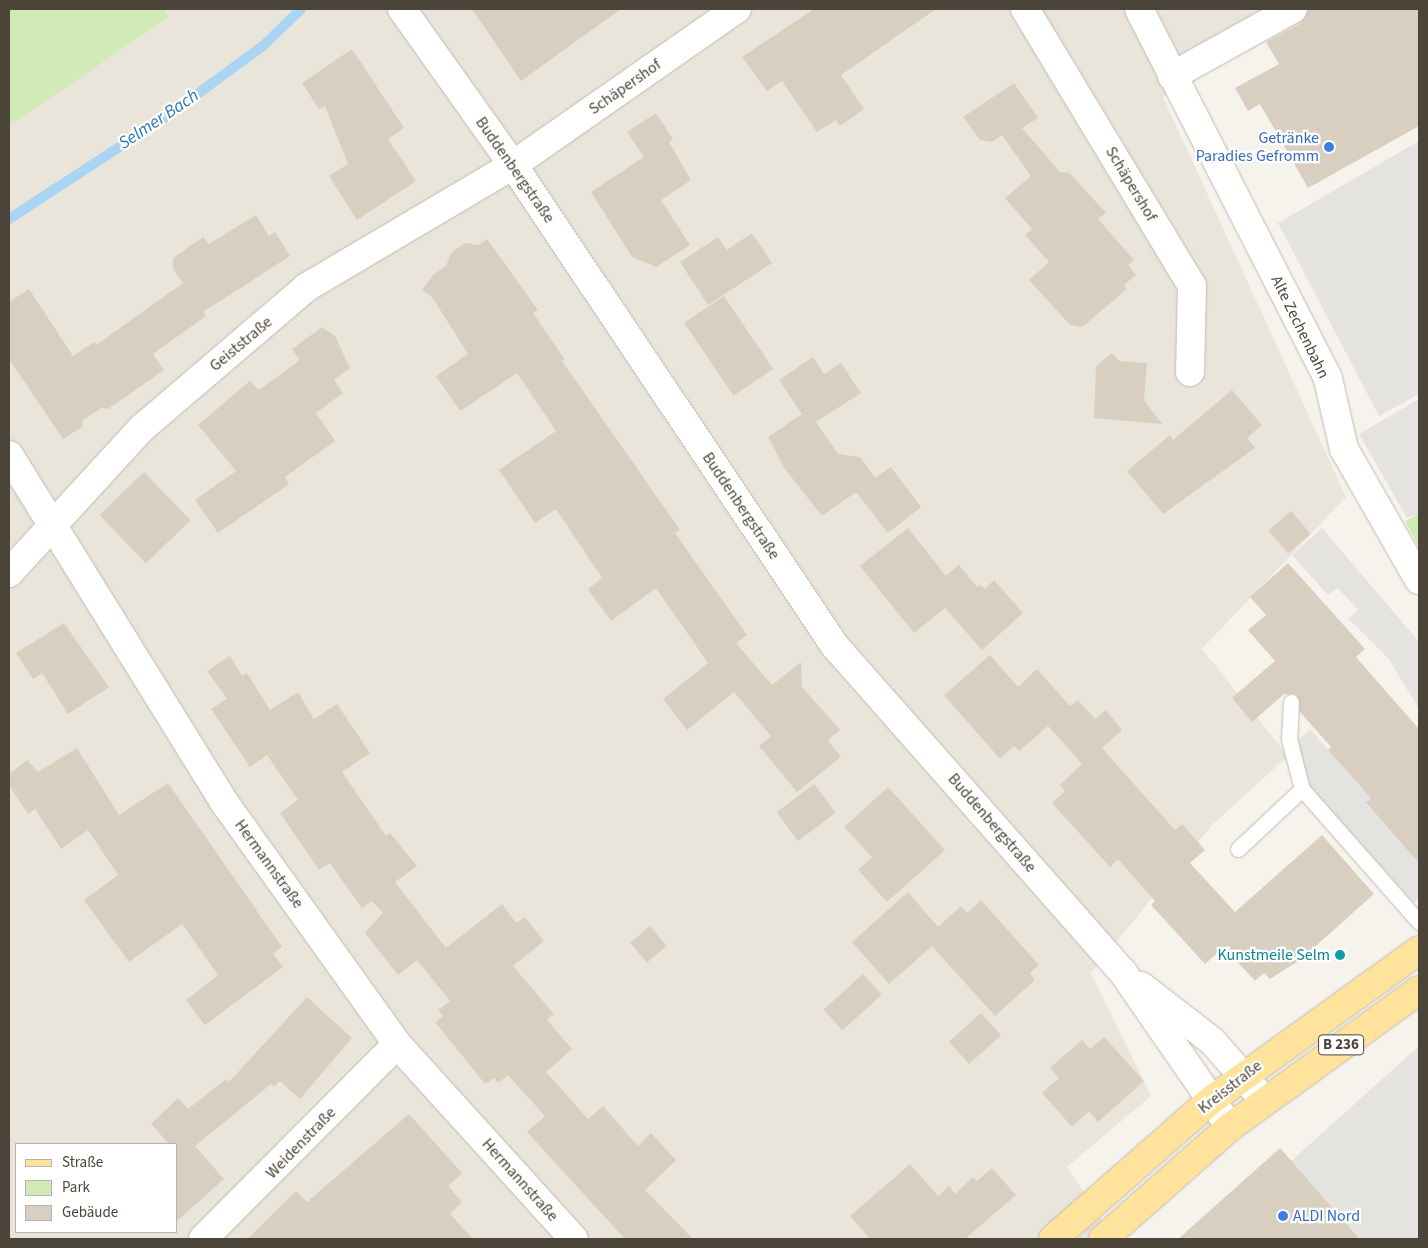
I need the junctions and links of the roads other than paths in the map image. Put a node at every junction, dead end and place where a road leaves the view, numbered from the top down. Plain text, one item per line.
1 (402, 9) edge
2 (737, 9) edge
3 (1025, 9) edge
4 (1139, 9) edge
5 (1294, 9) edge
6 (1172, 76) junction
7 (513, 165) junction
8 (1190, 372) dead end
9 (9, 455) edge
10 (54, 523) junction
11 (9, 573) edge
12 (1419, 580) edge
13 (1292, 702) dead end
14 (1302, 789) junction
15 (1238, 848) dead end
16 (1419, 922) edge
17 (1419, 950) edge
18 (1122, 971) junction
19 (1419, 990) edge
20 (397, 1044) junction
21 (1243, 1076) junction
22 (1264, 1100) junction
23 (1210, 1101) junction
24 (1230, 1127) junction
25 (204, 1239) edge
26 (574, 1239) edge
27 (1053, 1239) edge
28 (1103, 1239) edge

1 - 7 street, Buddenbergstraße
2 - 7 street, Schäpershof
3 - 8 street, Schäpershof
4 - 6 street, Alte Zechenbahn
5 - 6 street
6 - 12 street, Alte Zechenbahn
7 - 10 street, Geiststraße
7 - 18 street, Buddenbergstraße
9 - 10 street, Hermannstraße
10 - 11 street, Geiststraße
10 - 20 street, Hermannstraße
13 - 14 lane
14 - 15 lane
14 - 16 lane
17 - 21 main road, Kreisstraße
18 - 21 street, Buddenbergstraße
18 - 23 street, Buddenbergstraße
19 - 22 main road, Kreisstraße / B 236
20 - 25 street, Weidenstraße
20 - 26 street, Hermannstraße
21 - 22 street, Buddenbergstraße
21 - 23 main road, Kreisstraße
22 - 24 main road, Kreisstraße / B 236
23 - 24 street, Buddenbergstraße
23 - 27 main road, Kreisstraße
24 - 28 main road, Kreisstraße / B 236

